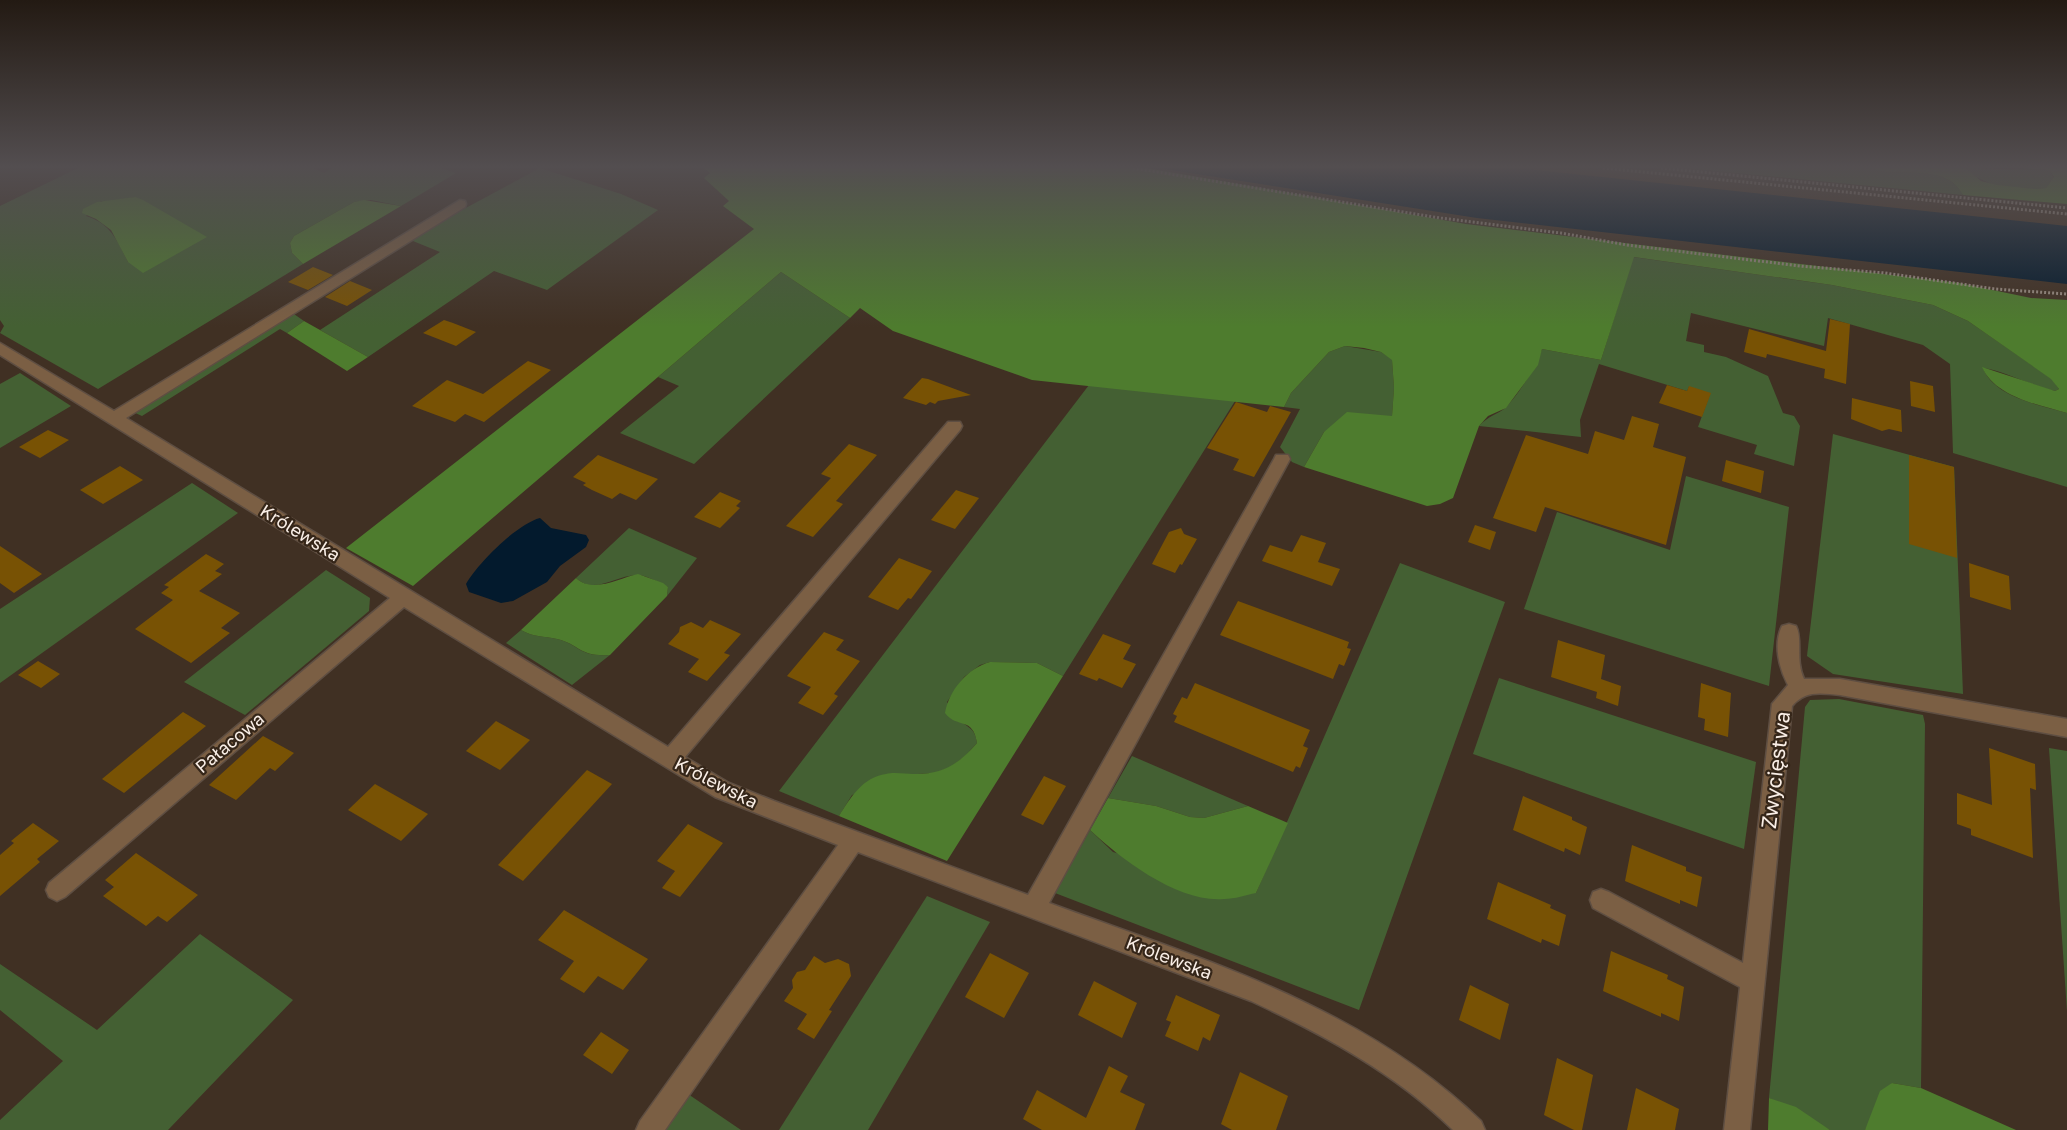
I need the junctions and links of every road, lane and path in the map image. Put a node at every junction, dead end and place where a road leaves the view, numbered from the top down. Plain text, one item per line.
1 (433, 221) edge
2 (1462, 221) edge
3 (2067, 294) edge
4 (0, 348) edge
5 (115, 418) junction
6 (954, 426) dead end
7 (1282, 459) dead end
8 (403, 597) junction
9 (1789, 631) dead end
10 (1799, 687) junction
11 (2067, 728) edge
12 (670, 759) junction
13 (853, 841) junction
14 (57, 890) dead end
15 (1601, 900) dead end
16 (1034, 907) junction
17 (1753, 981) junction
18 (649, 1130) edge
19 (1472, 1130) edge
20 (1737, 1130) edge

1 - 5 street
2 - 3 path
4 - 5 street, Królewska
5 - 8 street, Królewska
6 - 12 street
7 - 16 street
8 - 12 street, Królewska
8 - 14 street, Pałacowa
9 - 10 street
10 - 11 street, Zwycięstwa
10 - 17 street, Zwycięstwa
12 - 13 street, Królewska
13 - 16 street, Królewska
13 - 18 street
15 - 17 street
16 - 19 street, Królewska
17 - 20 street, Zwycięstwa

